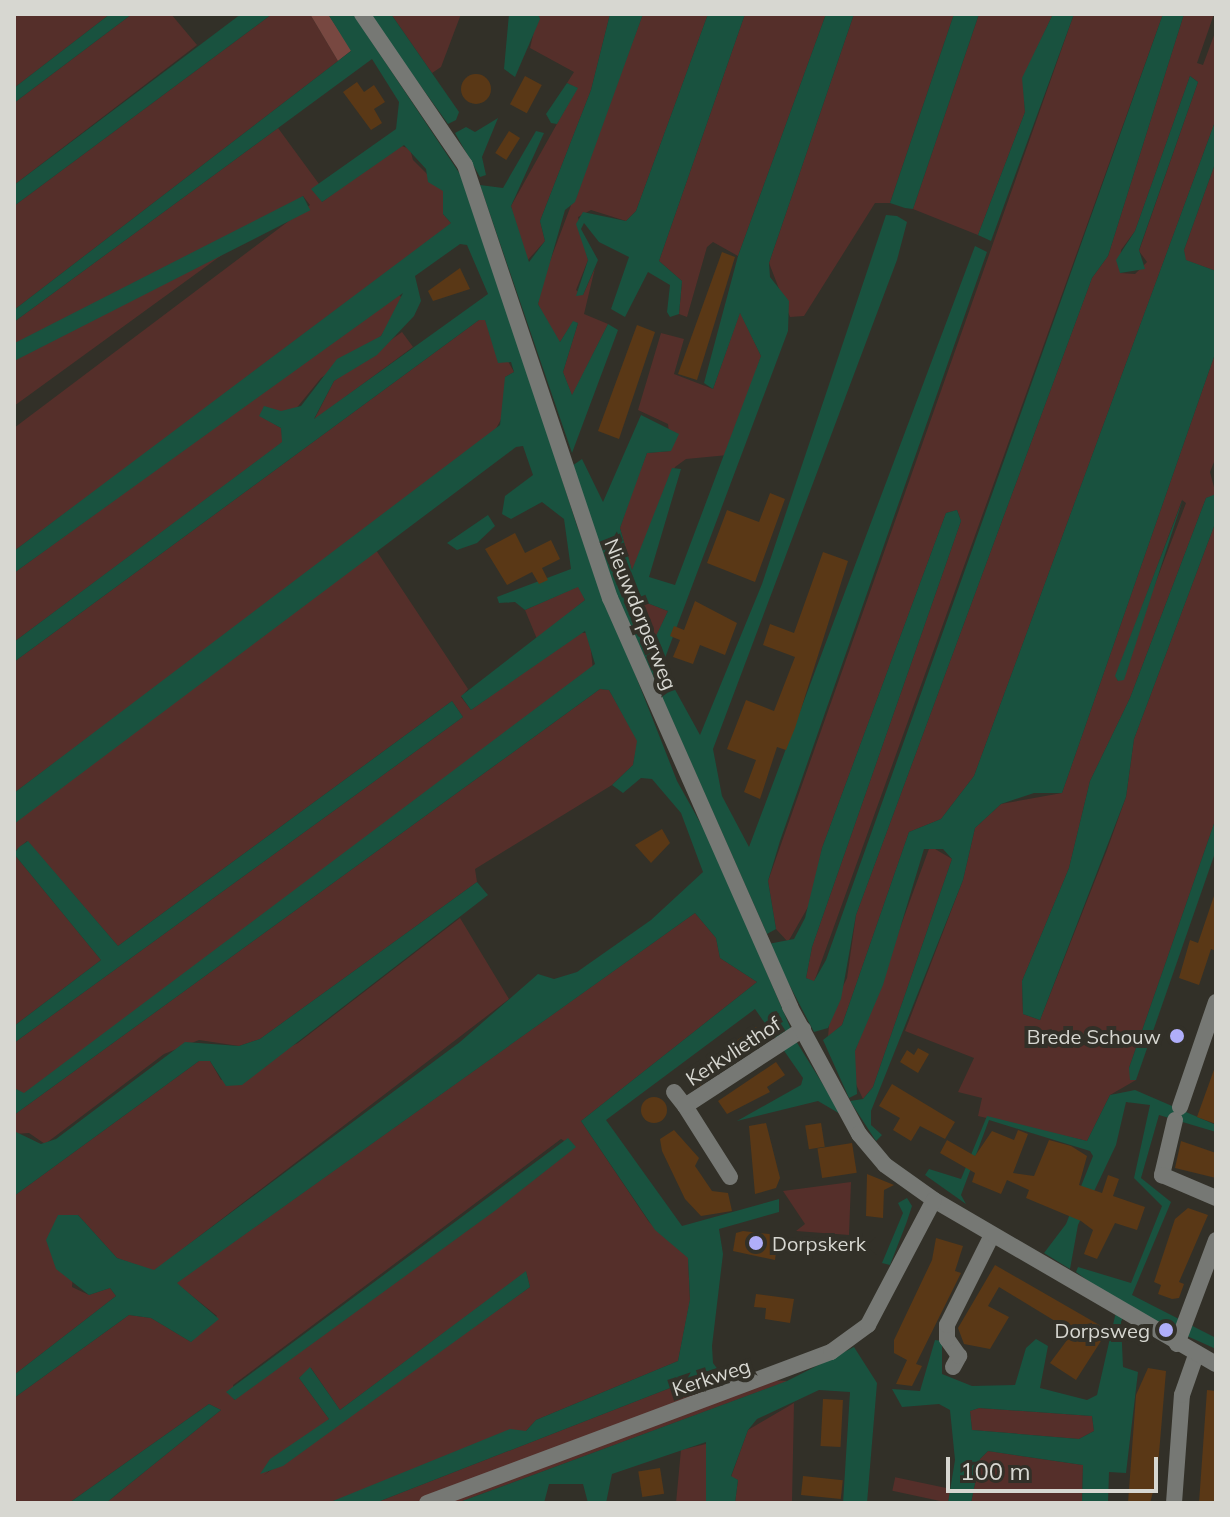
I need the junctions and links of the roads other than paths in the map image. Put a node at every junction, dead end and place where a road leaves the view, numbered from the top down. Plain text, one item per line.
1 (362, 14) edge
2 (1216, 1002) edge
3 (803, 1029) junction
4 (674, 1092) dead end
5 (685, 1106) junction
6 (730, 1177) dead end
7 (1216, 1198) edge
8 (934, 1200) junction
9 (992, 1235) junction
10 (1216, 1240) edge
11 (1182, 1334) junction
12 (1196, 1355) junction
13 (1216, 1364) edge
14 (953, 1367) dead end
15 (427, 1503) edge
16 (1174, 1503) edge

1 - 3 street, Nieuwdorperweg
2 - 7 street
3 - 5 street, Kerkvliethof
3 - 8 street, Nieuwdorperweg
4 - 5 street, Kerkvliethof
5 - 6 street, Kerkvliethof
8 - 9 street
8 - 15 street, Kerkweg
9 - 11 street
9 - 14 street
10 - 11 street
11 - 12 street
12 - 13 street
12 - 16 street

